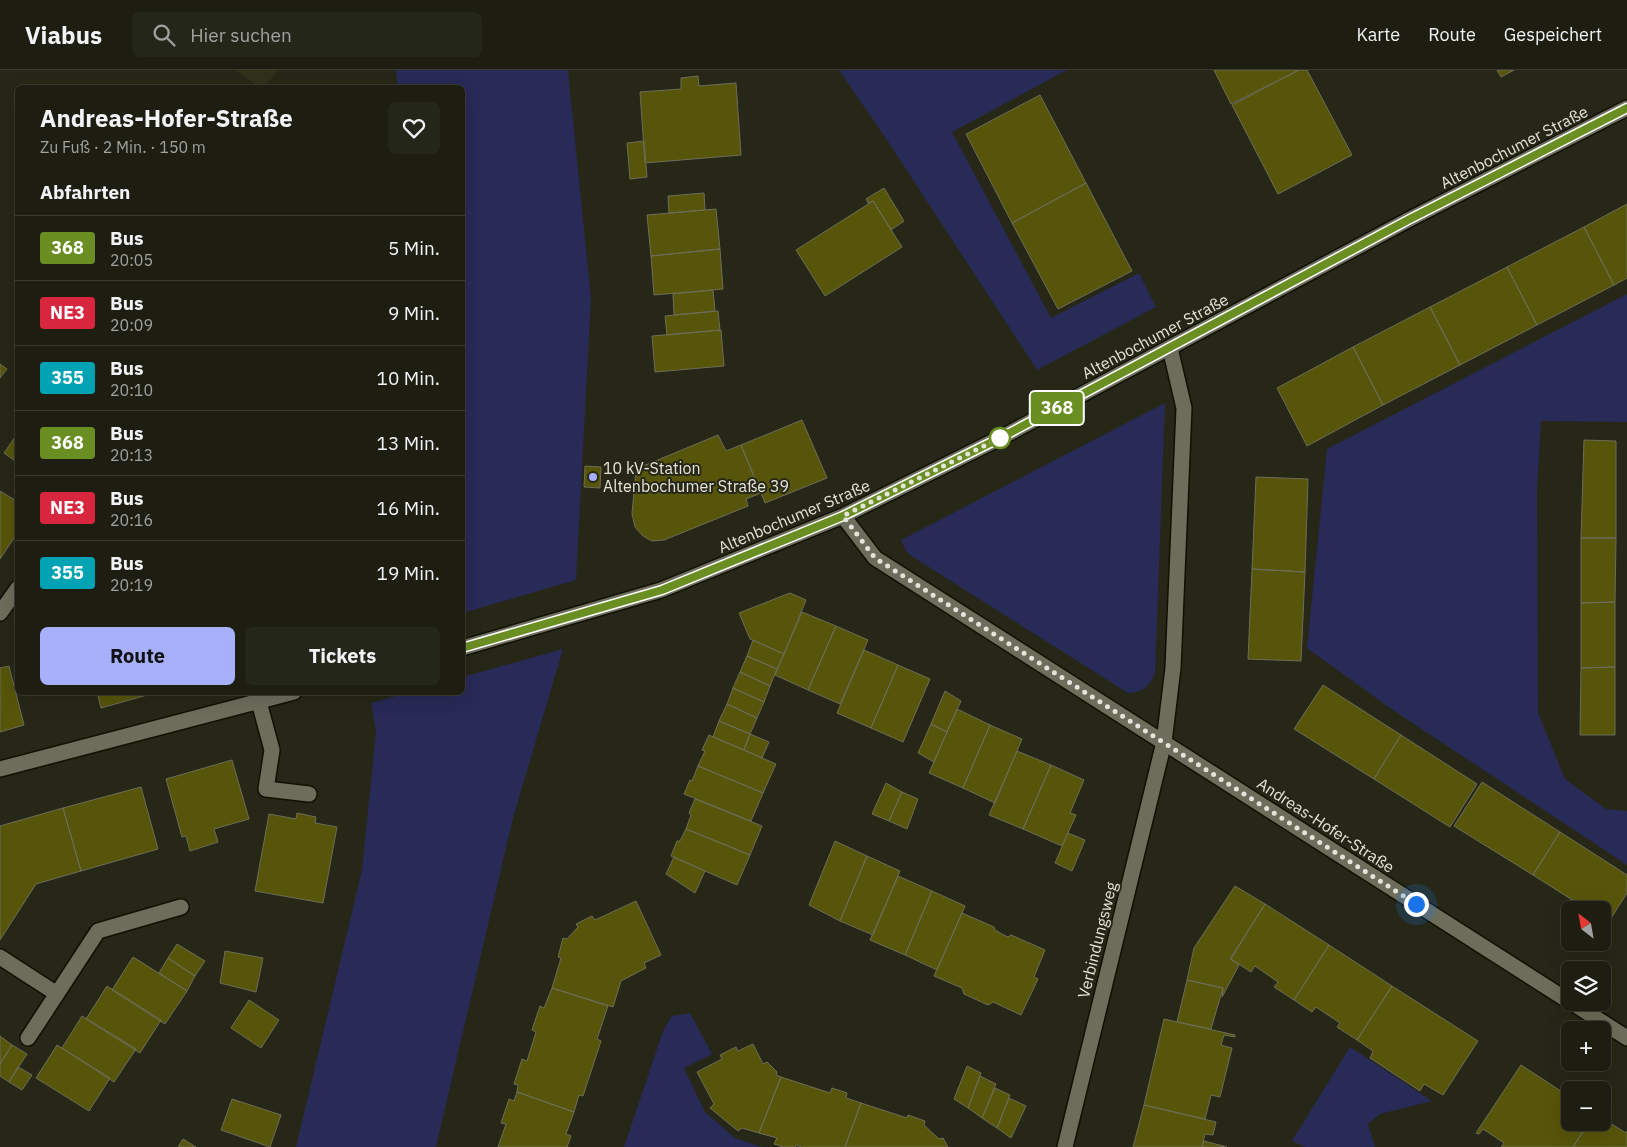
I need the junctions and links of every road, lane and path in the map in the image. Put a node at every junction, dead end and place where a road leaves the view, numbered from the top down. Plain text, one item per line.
1 (1627, 108) edge
2 (1170, 348) junction
3 (843, 516) junction
4 (15, 592) edge
5 (0, 613) edge
6 (465, 647) edge
7 (284, 695) edge
8 (259, 702) junction
9 (1164, 742) junction
10 (0, 769) edge
11 (309, 794) dead end
12 (181, 907) dead end
13 (0, 957) edge
14 (57, 994) junction
15 (1561, 996) edge
16 (1585, 1011) edge
17 (28, 1038) dead end
18 (1627, 1038) edge
19 (1065, 1147) edge

1 - 2 street, Altenbochumer Straße
2 - 3 street, Altenbochumer Straße
2 - 9 street
3 - 6 street, Altenbochumer Straße
3 - 9 street, Andreas-Hofer-Straße
4 - 5 street
7 - 8 street
8 - 10 street
8 - 11 street
9 - 15 street, Andreas-Hofer-Straße
9 - 19 street, Verbindungsweg
12 - 14 street
13 - 14 street
14 - 17 street
16 - 18 street, Andreas-Hofer-Straße

